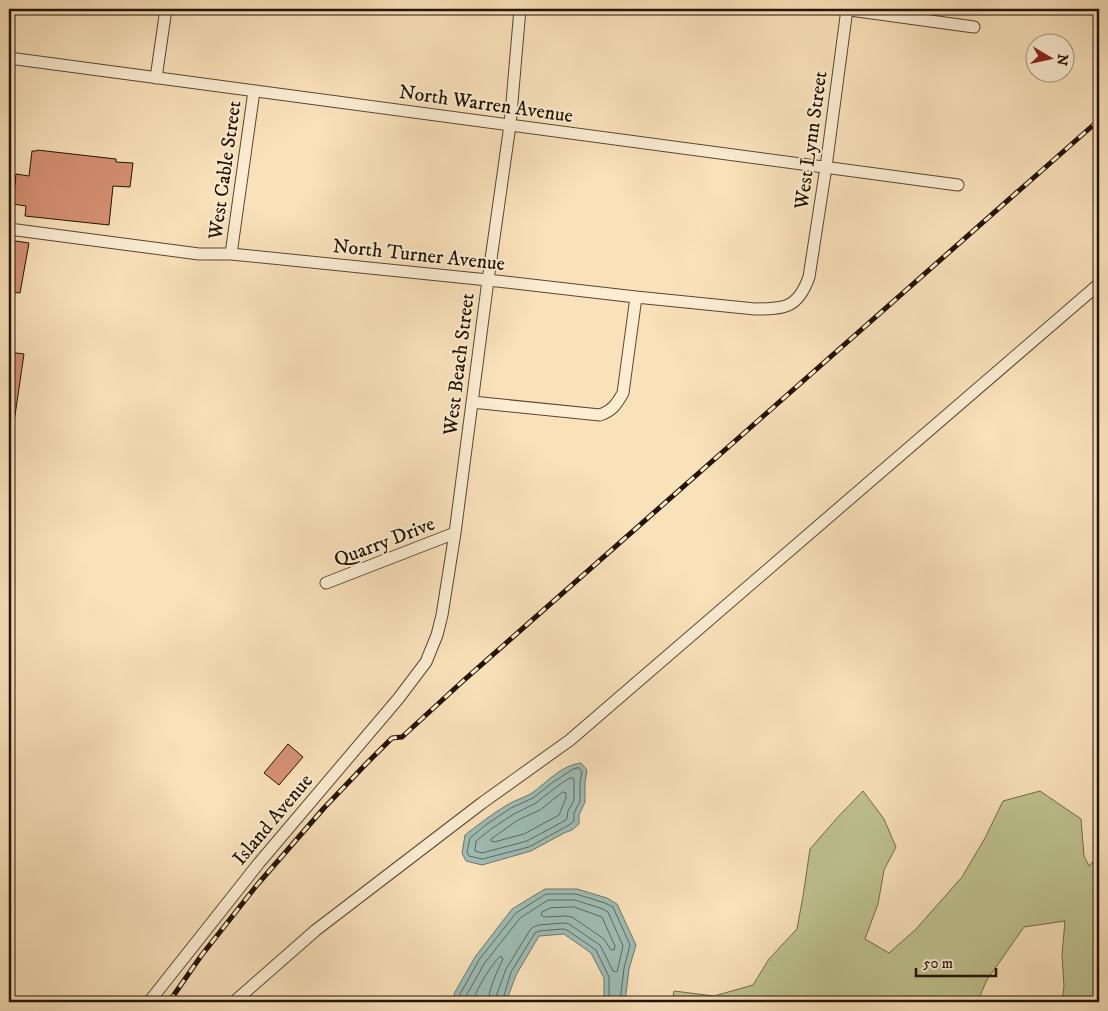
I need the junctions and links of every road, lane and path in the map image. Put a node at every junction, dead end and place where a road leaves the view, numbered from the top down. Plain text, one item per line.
1 (166, 9) edge
2 (520, 9) edge
3 (845, 9) edge
4 (974, 27) dead end
5 (9, 58) edge
6 (156, 78) junction
7 (254, 91) junction
8 (510, 125) junction
9 (826, 167) junction
10 (958, 185) dead end
11 (9, 229) edge
12 (231, 254) junction
13 (809, 277) joint
14 (488, 280) junction
15 (1099, 284) edge
16 (636, 297) junction
17 (472, 402) junction
18 (455, 533) junction
19 (326, 583) dead end
20 (426, 662) joint
21 (149, 1002) edge
22 (234, 1002) edge

1 - 6 street
2 - 8 street, West Beach Street
3 - 4 street
3 - 9 street, West Lynn Street
5 - 6 street, North Warren Avenue
6 - 7 street, North Warren Avenue
7 - 8 street, North Warren Avenue
7 - 12 street, West Cable Street
8 - 9 street, North Warren Avenue
8 - 14 street, West Beach Street
9 - 10 street, North Warren Avenue
9 - 13 street, West Lynn Street
11 - 12 street, North Turner Avenue
12 - 14 street, North Turner Avenue
13 - 16 street, North Turner Avenue
14 - 16 street, North Turner Avenue
14 - 17 street, West Beach Street
15 - 22 street
16 - 17 street
17 - 18 street, West Beach Street
18 - 19 street, Quarry Drive
18 - 20 street, West Beach Street
20 - 21 street, Island Avenue

